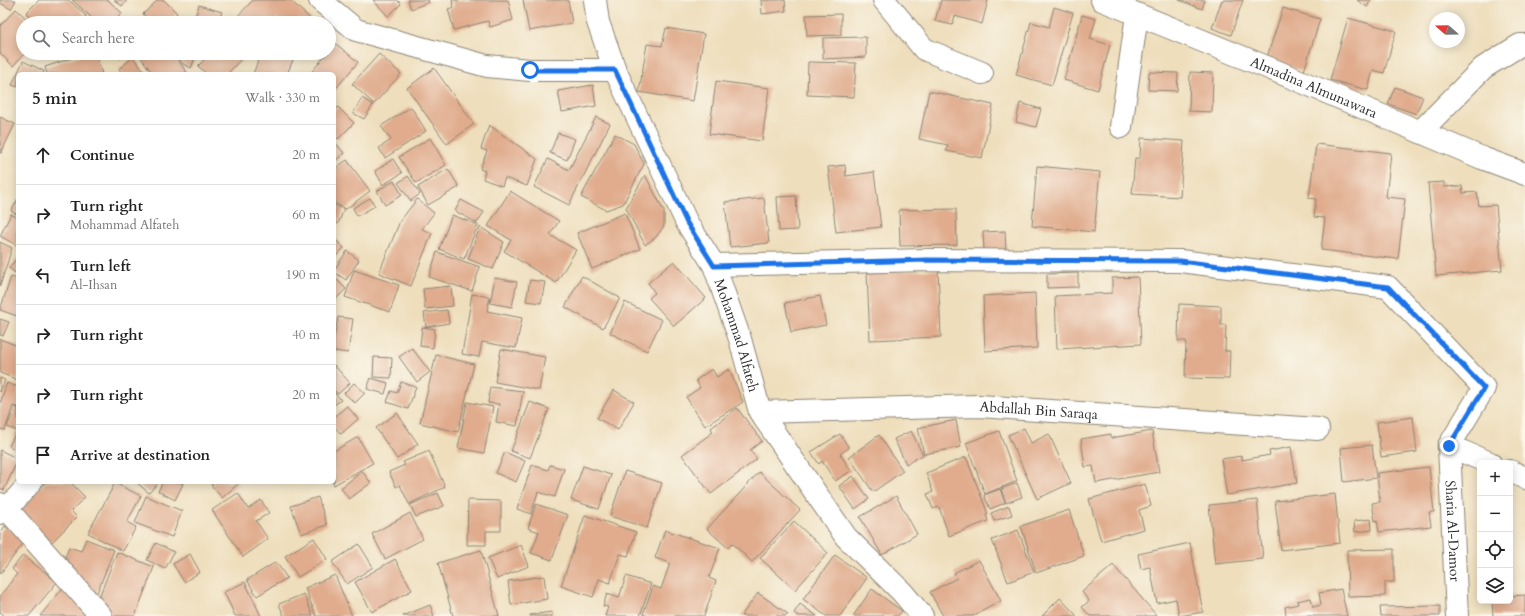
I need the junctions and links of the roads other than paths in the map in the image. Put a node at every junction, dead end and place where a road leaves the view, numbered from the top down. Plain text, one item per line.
1 (595, 0) edge
2 (884, 0) edge
3 (1102, 0) edge
4 (335, 4) edge
5 (1137, 15) junction
6 (1525, 45) edge
7 (615, 70) junction
8 (982, 73) dead end
9 (1121, 127) dead end
10 (1420, 132) junction
11 (1525, 174) edge
12 (714, 266) junction
13 (760, 412) junction
14 (1318, 429) dead end
15 (1449, 446) junction
16 (1483, 460) edge
17 (1513, 472) edge
18 (1525, 478) edge
19 (29, 484) edge
20 (2, 509) edge
21 (101, 616) edge
22 (922, 616) edge
23 (1457, 616) edge

1 - 7 street, Mohammad Alfateh
2 - 8 street
3 - 5 street, Almadina Almunawara
4 - 7 street
5 - 9 street
5 - 10 street, Almadina Almunawara
6 - 10 street
7 - 12 street, Mohammad Alfateh
10 - 11 street, Almadina Almunawara
12 - 13 street, Mohammad Alfateh
12 - 15 street
13 - 14 street, Abdallah Bin Saraqa
13 - 22 street, Mohammad Alfateh
15 - 16 street
15 - 23 street, Sharia Al-Damor
17 - 18 street
19 - 20 street
20 - 21 street

